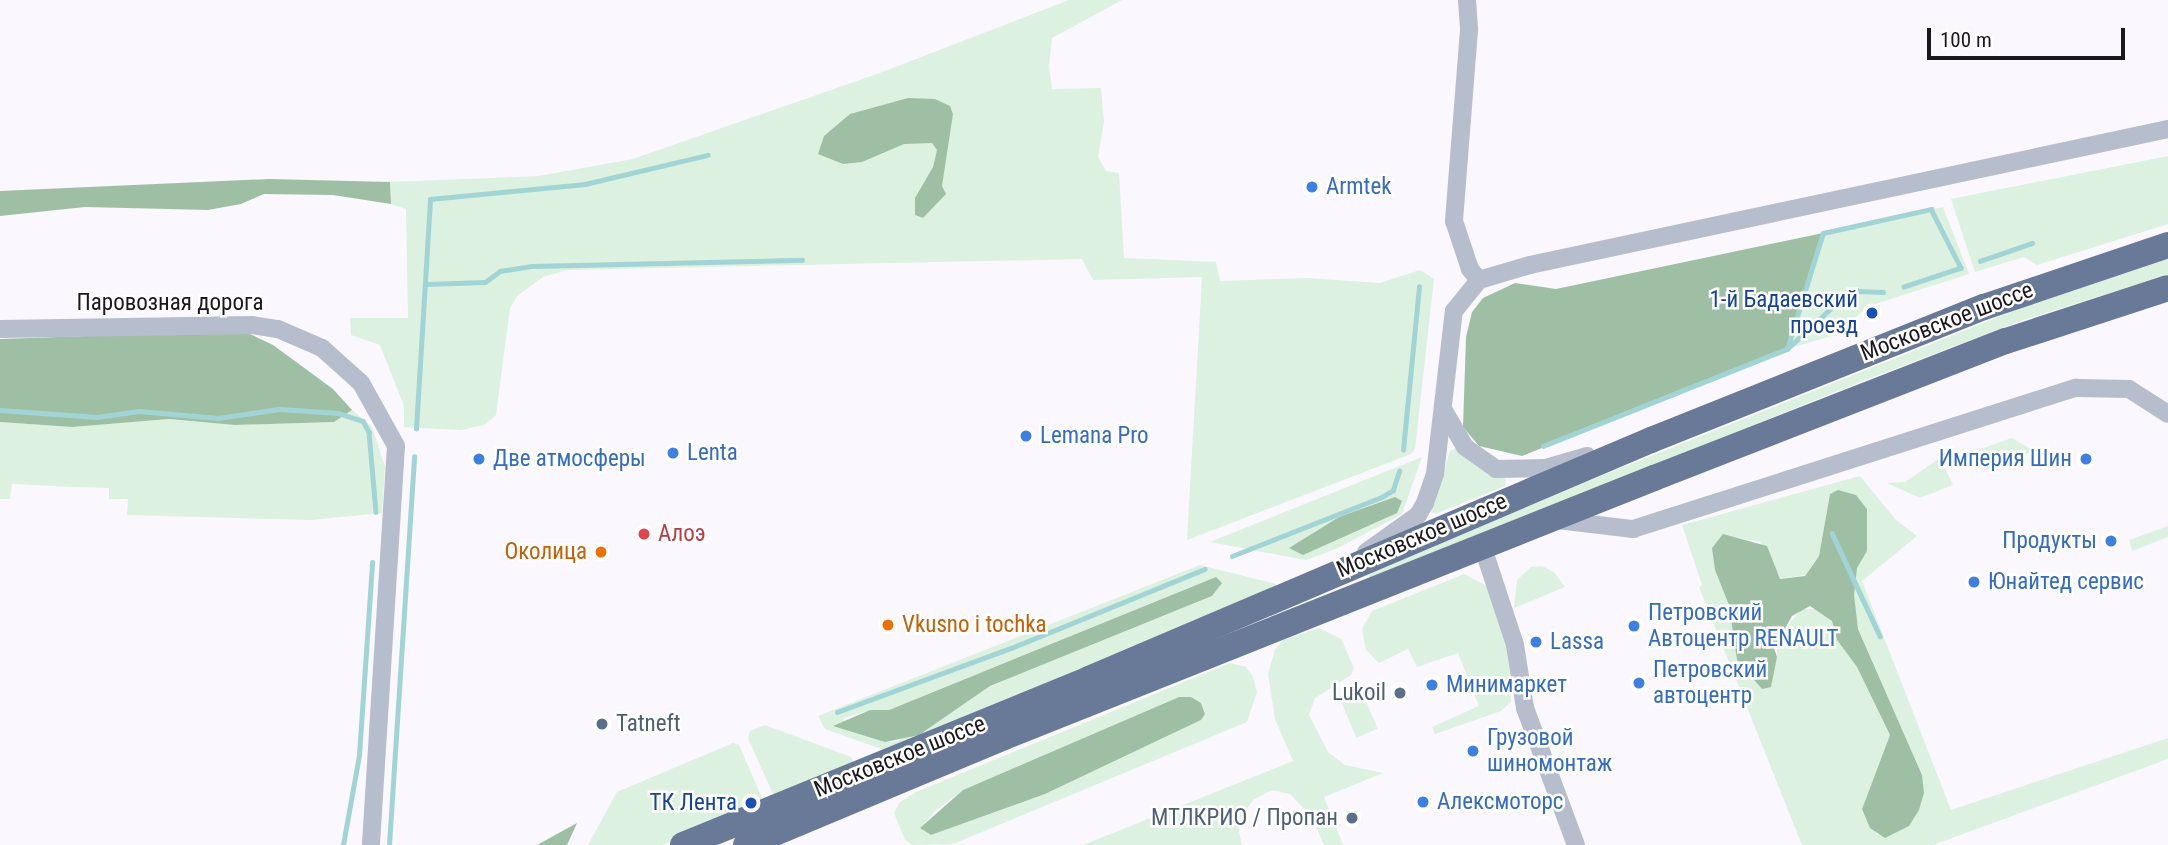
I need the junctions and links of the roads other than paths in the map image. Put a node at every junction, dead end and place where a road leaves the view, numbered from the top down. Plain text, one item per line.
1 (1467, 0) edge
2 (2168, 129) edge
3 (2168, 245) edge
4 (1479, 280) junction
5 (2168, 288) edge
6 (0, 329) edge
7 (1443, 409) junction
8 (2168, 414) edge
9 (1651, 440) junction
10 (1550, 520) junction
11 (1482, 545) junction
12 (1358, 564) junction
13 (371, 845) edge
14 (683, 845) edge
15 (746, 845) edge
16 (1576, 845) edge

1 - 4 street
2 - 4 street
3 - 9 highway, Московское шоссе
4 - 7 street
5 - 10 highway, Московское шоссе
6 - 13 street, Паровозная дорога
7 - 9 street
7 - 12 street
8 - 10 street
9 - 12 highway, Московское шоссе
10 - 11 highway, Московское шоссе
11 - 15 highway, Московское шоссе
11 - 16 street
12 - 14 highway, Московское шоссе

